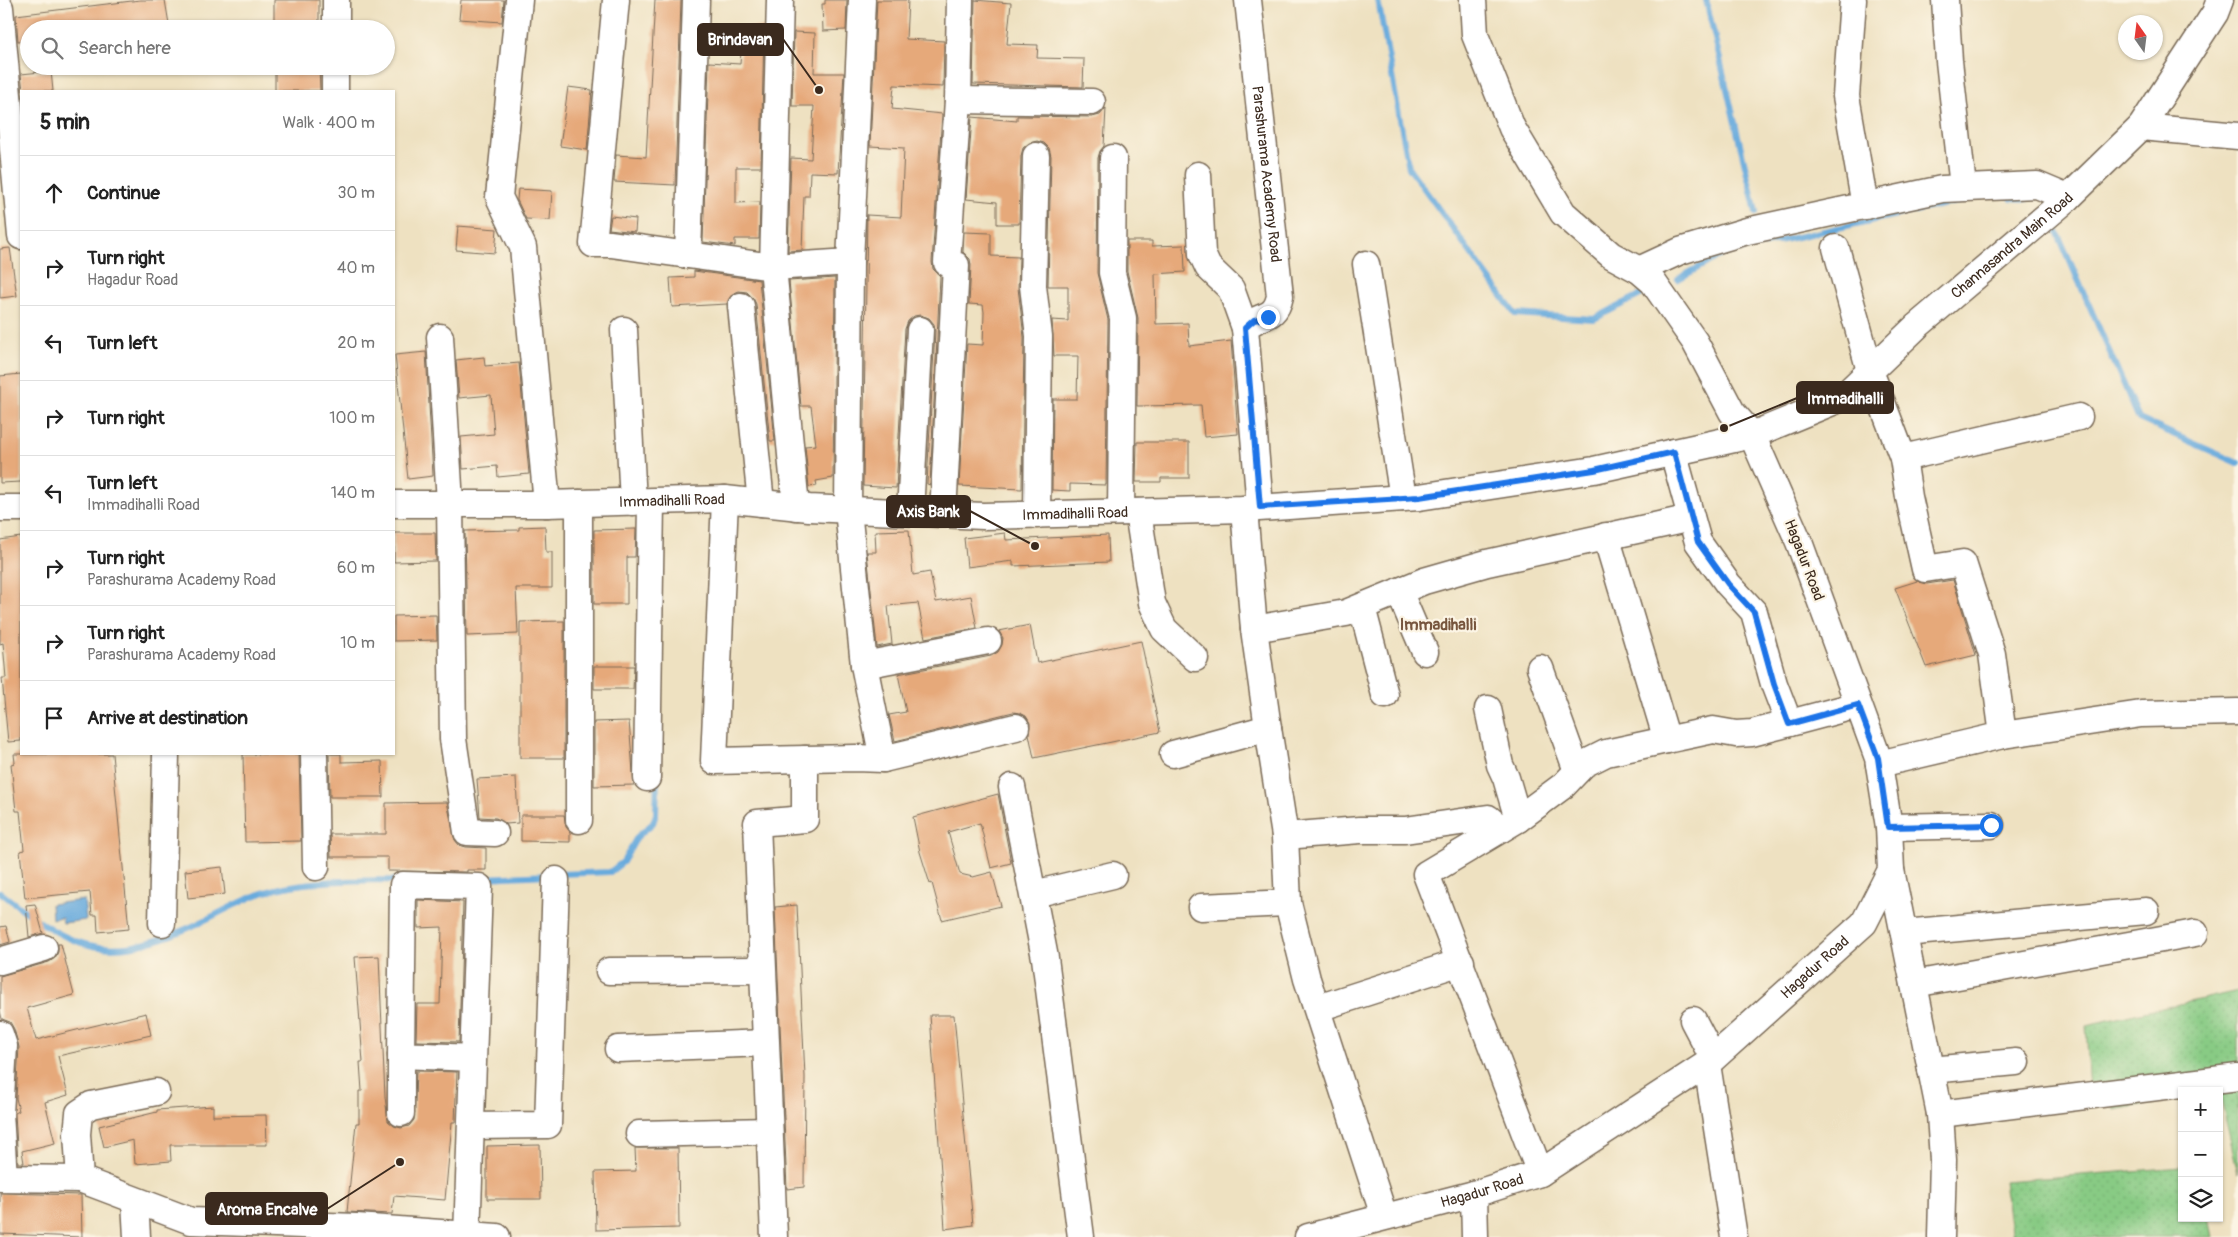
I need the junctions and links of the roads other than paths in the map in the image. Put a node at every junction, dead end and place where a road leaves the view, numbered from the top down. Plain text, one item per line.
1 (336, 0) edge
2 (519, 0) edge
3 (616, 0) edge
4 (696, 0) edge
5 (780, 0) edge
6 (862, 0) edge
7 (960, 0) edge
8 (1248, 0) edge
9 (1473, 0) edge
10 (1853, 0) edge
11 (1944, 0) edge
12 (2220, 0) edge
13 (0, 8) edge
14 (336, 20) edge
15 (335, 75) edge
16 (335, 90) edge
17 (958, 100) junction
18 (1092, 102) dead end
19 (2141, 127) junction
20 (2238, 136) edge
21 (1036, 156) dead end
22 (1113, 158) dead end
23 (1198, 175) dead end
24 (1963, 187) junction
25 (2068, 198) junction
26 (1865, 206) junction
27 (20, 225) edge
28 (1836, 248) dead end
29 (688, 255) junction
30 (850, 262) junction
31 (1366, 264) dead end
32 (773, 267) junction
33 (1639, 270) junction
34 (741, 306) dead end
35 (1245, 328) junction
36 (624, 330) dead end
37 (920, 330) dead end
38 (440, 337) dead end
39 (1870, 371) junction
40 (2079, 417) dead end
41 (1752, 435) junction
42 (1674, 452) junction
43 (1903, 458) junction
44 (1403, 498) junction
45 (725, 499) junction
46 (642, 502) junction
47 (450, 503) junction
48 (578, 503) junction
49 (761, 503) junction
50 (395, 504) edge
51 (547, 504) junction
52 (796, 507) junction
53 (0, 508) edge
54 (20, 508) edge
55 (1252, 508) junction
56 (848, 510) junction
57 (910, 512) junction
58 (1129, 512) junction
59 (943, 514) junction
60 (1037, 515) junction
61 (1691, 518) junction
62 (1606, 536) junction
63 (1399, 591) junction
64 (1362, 607) junction
65 (1254, 628) junction
66 (988, 641) dead end
67 (1424, 652) dead end
68 (1195, 658) dead end
69 (864, 666) junction
70 (1540, 668) dead end
71 (1385, 695) dead end
72 (1858, 705) junction
73 (1488, 709) dead end
74 (2238, 712) edge
75 (1789, 724) junction
76 (1016, 727) dead end
77 (1268, 728) junction
78 (2002, 735) junction
79 (1667, 740) junction
80 (1174, 754) dead end
81 (166, 755) edge
82 (314, 755) edge
83 (805, 759) junction
84 (883, 759) junction
85 (1879, 764) junction
86 (1577, 771) junction
87 (647, 778) dead end
88 (1012, 787) dead end
89 (579, 820) dead end
90 (1510, 824) junction
91 (1991, 825) dead end
92 (1888, 827) junction
93 (495, 833) dead end
94 (1285, 836) junction
95 (316, 867) dead end
96 (1891, 870) junction
97 (1112, 875) dead end
98 (556, 880) dead end
99 (1034, 894) junction
100 (1288, 903) junction
101 (1201, 907) dead end
102 (2146, 912) dead end
103 (162, 923) dead end
104 (1904, 933) junction
105 (2195, 934) dead end
106 (44, 948) dead end
107 (0, 961) edge
108 (1461, 962) junction
109 (610, 970) dead end
110 (762, 970) junction
111 (1914, 984) junction
112 (1318, 1008) junction
113 (1693, 1020) dead end
114 (0, 1034) edge
115 (766, 1044) junction
116 (618, 1049) dead end
117 (402, 1055) junction
118 (473, 1058) junction
119 (1710, 1061) junction
120 (2016, 1062) dead end
121 (1931, 1070) junction
122 (2238, 1077) edge
123 (156, 1092) dead end
124 (401, 1113) dead end
125 (1940, 1114) junction
126 (472, 1126) junction
127 (769, 1131) junction
128 (639, 1134) dead end
129 (1540, 1173) junction
130 (2, 1178) edge
131 (80, 1179) junction
132 (1474, 1194) junction
133 (135, 1201) junction
134 (1384, 1216) junction
135 (467, 1235) edge
136 (137, 1237) edge
137 (497, 1237) edge
138 (774, 1237) edge
139 (1081, 1237) edge
140 (1311, 1237) edge
141 (1476, 1237) edge
142 (1734, 1237) edge
143 (1941, 1237) edge

1 - 14 street
2 - 51 street
3 - 29 street
4 - 29 street
5 - 32 street
6 - 30 street
7 - 17 street
8 - 35 street, Parashurama Academy Road
9 - 33 street, Hagadur Road
10 - 26 street
11 - 24 street
12 - 19 street, Channasandra Main Road
13 - 27 street
15 - 16 street
17 - 18 street
17 - 59 street
19 - 20 street
19 - 25 street, Channasandra Main Road
21 - 60 street
22 - 58 street
23 - 35 street
24 - 25 street
24 - 26 street
25 - 39 street, Channasandra Main Road
26 - 33 street
28 - 39 street
29 - 32 street
30 - 32 street
30 - 56 street
31 - 44 street
32 - 52 street
33 - 41 street, Hagadur Road
34 - 49 street
35 - 55 street
36 - 46 street
37 - 57 street
38 - 47 street
39 - 41 street, Channasandra Main Road
39 - 43 street
40 - 43 street
41 - 42 street, Immadihalli Road
41 - 72 street, Hagadur Road
42 - 44 street, Immadihalli Road
42 - 61 street
43 - 78 street
44 - 55 street, Immadihalli Road
45 - 46 street, Immadihalli Road
45 - 49 street, Immadihalli Road
45 - 83 street
46 - 48 street, Immadihalli Road
46 - 87 street
47 - 50 street, Immadihalli Road
47 - 51 street, Immadihalli Road
47 - 93 street
48 - 51 street, Immadihalli Road
48 - 89 street
49 - 52 street, Immadihalli Road
52 - 56 street, Immadihalli Road
53 - 54 street
55 - 58 street, Immadihalli Road
55 - 65 street
56 - 57 street, Immadihalli Road
56 - 69 street
57 - 59 street, Immadihalli Road
58 - 60 street, Immadihalli Road
58 - 68 street
59 - 60 street, Immadihalli Road
61 - 62 street
61 - 75 street
62 - 63 street
62 - 79 street
63 - 64 street
63 - 67 street
64 - 65 street
64 - 71 street
65 - 77 street
66 - 69 street
69 - 84 street
70 - 86 street
72 - 75 street
72 - 85 street, Hagadur Road
73 - 90 street
74 - 78 street
75 - 79 street
76 - 84 street
77 - 80 street
77 - 94 street
78 - 85 street
79 - 86 street
81 - 103 street
82 - 95 street
83 - 84 street
83 - 110 street
85 - 92 street, Hagadur Road
86 - 90 street
88 - 99 street
90 - 94 street
90 - 108 street
91 - 92 street
92 - 96 street, Hagadur Road
94 - 100 street
96 - 104 street
96 - 119 street, Hagadur Road
97 - 99 street
98 - 126 street
99 - 139 street
100 - 101 street
100 - 112 street
102 - 104 street
104 - 111 street
105 - 111 street
106 - 107 street
108 - 112 street
108 - 129 street
109 - 110 street
110 - 115 street
111 - 121 street
112 - 134 street
113 - 119 street
114 - 130 street
115 - 116 street
115 - 127 street
117 - 118 street
117 - 118 street
117 - 124 street
118 - 126 street
119 - 129 street, Hagadur Road
119 - 142 street
120 - 121 street
121 - 125 street
122 - 125 street
123 - 131 street
125 - 143 street
126 - 135 street
127 - 128 street
127 - 138 street
129 - 132 street, Hagadur Road
130 - 131 street
131 - 133 street
132 - 134 street, Hagadur Road
132 - 141 street
133 - 135 street
133 - 136 street
134 - 140 street, Hagadur Road
135 - 137 street

